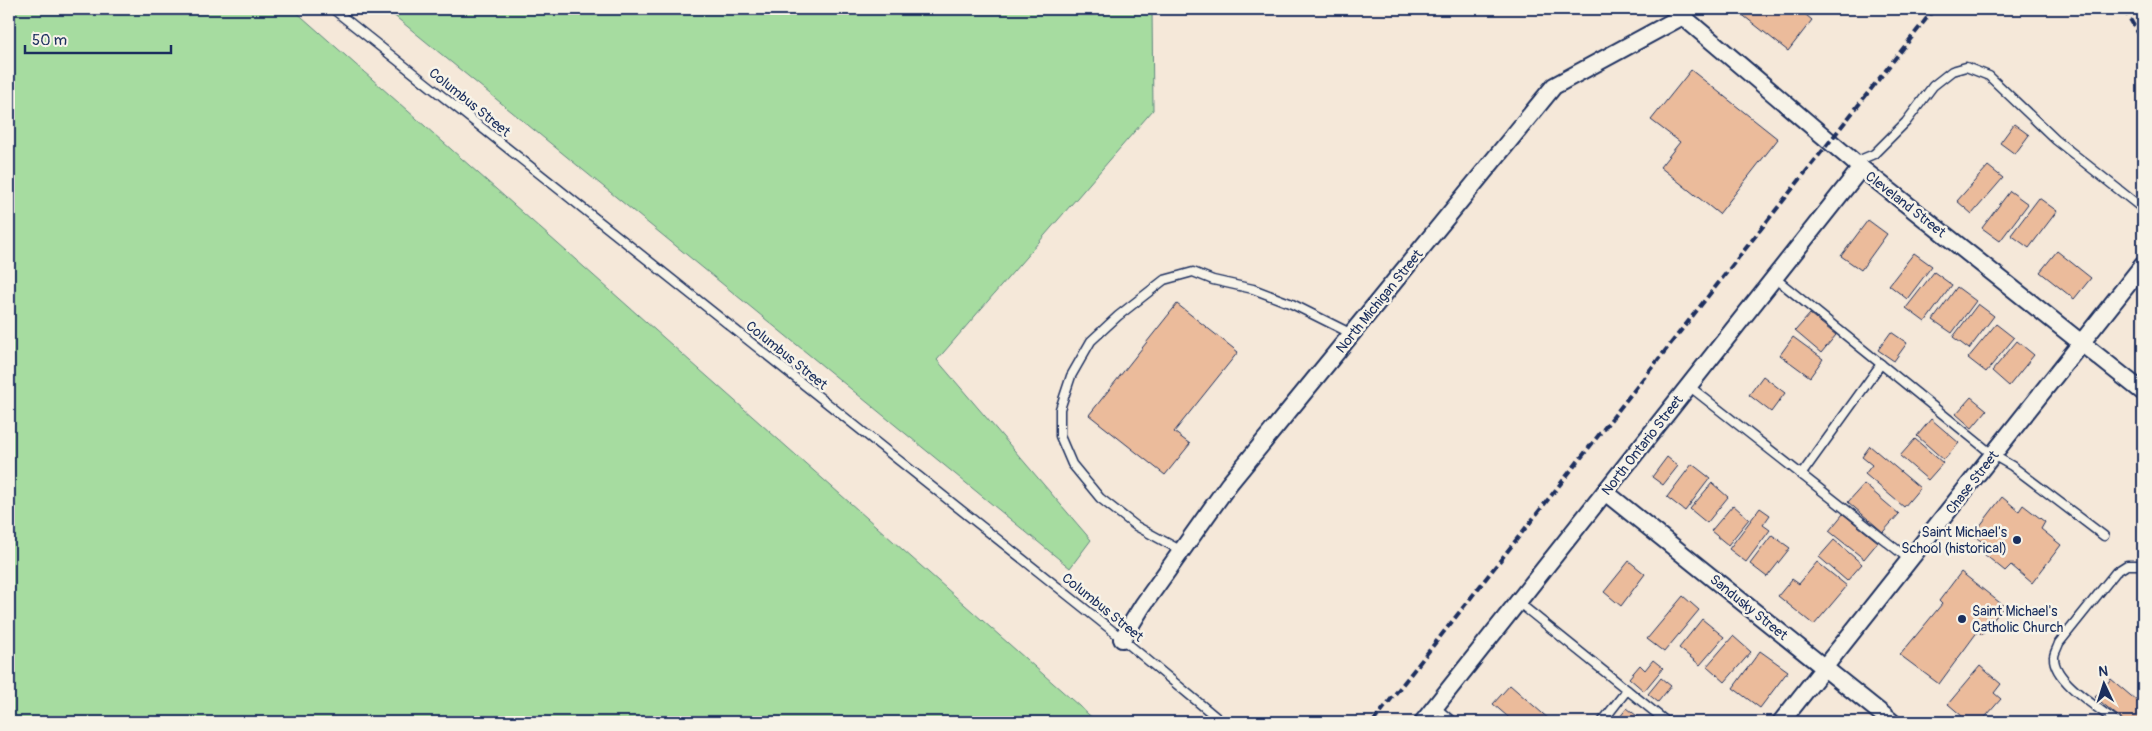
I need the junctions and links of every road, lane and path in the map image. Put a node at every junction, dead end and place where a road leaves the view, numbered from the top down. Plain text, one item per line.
1 (333, 9) edge
2 (1678, 13) edge
3 (1858, 165) junction
4 (2143, 209) edge
5 (2143, 265) edge
6 (1775, 278) junction
7 (1352, 334) junction
8 (2082, 343) junction
9 (1881, 364) junction
10 (1689, 386) junction
11 (2143, 392) edge
12 (1993, 455) junction
13 (1801, 475) junction
14 (1605, 492) junction
15 (2104, 536) dead end
16 (1182, 551) junction
17 (1910, 560) junction
18 (2143, 565) edge
19 (1518, 602) junction
20 (1122, 639) junction
21 (1824, 668) junction
22 (1627, 690) junction
23 (1435, 707) junction
24 (1222, 722) edge
25 (1423, 722) edge
26 (1453, 722) edge
27 (1602, 722) edge
28 (1667, 722) edge
29 (1781, 722) edge
30 (1892, 722) edge
31 (2117, 722) edge

1 - 20 lane, Columbus Street
2 - 3 street, Cleveland Street
2 - 7 street, North Michigan Street
3 - 4 lane
3 - 6 street, North Ontario Street
3 - 8 street, Cleveland Street
5 - 8 street, Chase Street
6 - 9 lane
6 - 10 street, North Ontario Street
7 - 16 street, North Michigan Street
7 - 16 lane
8 - 11 street, Cleveland Street
8 - 12 street, Chase Street
9 - 12 lane
9 - 13 lane
10 - 13 lane
10 - 14 street, North Ontario Street
12 - 15 lane
12 - 17 street, Chase Street
13 - 17 lane
14 - 19 street, North Ontario Street
14 - 21 street, Sandusky Street
16 - 20 street, North Michigan Street
17 - 21 street, Chase Street
18 - 31 lane
19 - 22 lane
19 - 23 street, North Ontario Street
20 - 24 lane, Columbus Street
21 - 29 street, Chase Street
21 - 30 street, Sandusky Street
22 - 27 lane
22 - 28 lane
23 - 25 street, North Ontario Street
23 - 26 lane

